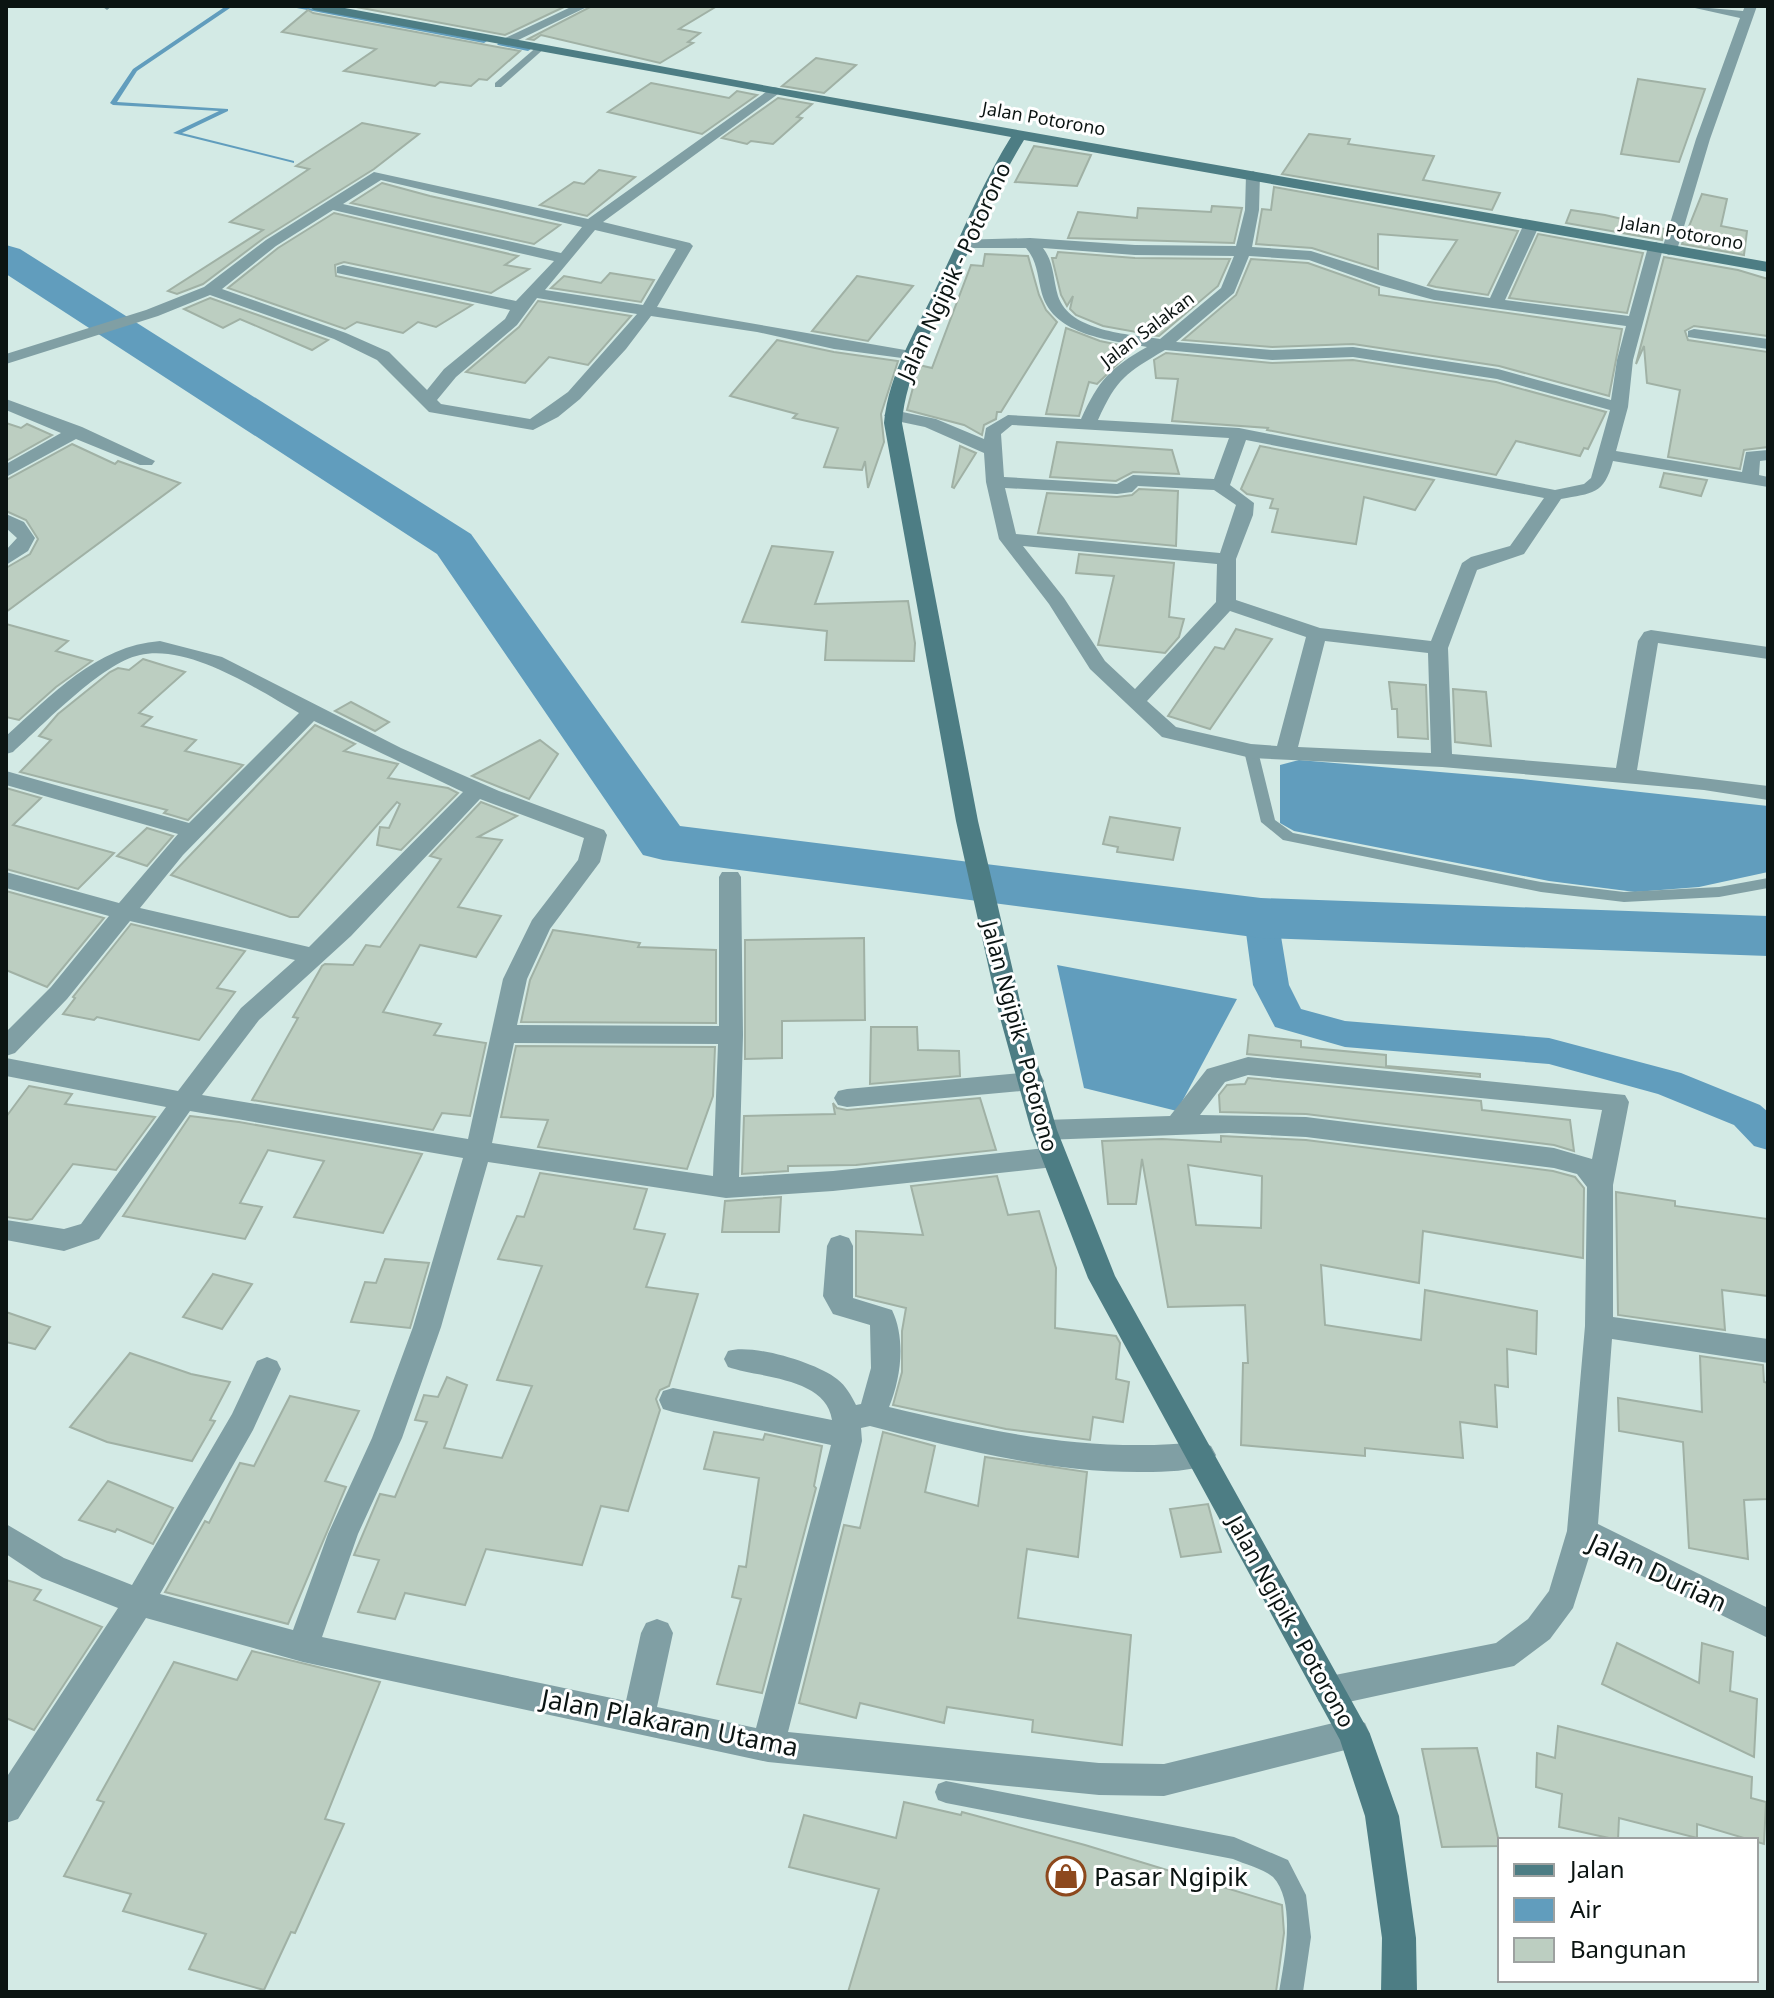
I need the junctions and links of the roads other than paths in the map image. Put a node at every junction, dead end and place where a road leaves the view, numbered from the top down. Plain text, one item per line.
1 (314, 6) edge
2 (583, 6) edge
3 (1692, 6) edge
4 (1748, 10) edge
5 (507, 40) junction
6 (542, 47) junction
7 (498, 85) dead end
8 (773, 91) junction
9 (1020, 134) junction
10 (1253, 175) junction
11 (329, 205) junction
12 (592, 223) junction
13 (1531, 226) junction
14 (963, 243) junction
15 (1030, 243) junction
16 (1663, 248) junction
17 (1243, 251) junction
18 (565, 259) junction
19 (1768, 267) edge
20 (343, 270) dead end
21 (210, 290) junction
22 (533, 293) junction
23 (1495, 303) junction
24 (520, 307) junction
25 (646, 309) junction
26 (1636, 322) junction
27 (1694, 334) dead end
28 (1768, 344) edge
29 (1163, 345) junction
30 (911, 356) junction
31 (6, 359) edge
32 (398, 371) junction
33 (450, 373) junction
34 (427, 401) junction
35 (6, 404) edge
36 (1619, 407) junction
37 (893, 415) junction
38 (1087, 425) junction
39 (76, 431) junction
40 (1239, 433) junction
41 (991, 449) junction
42 (1606, 455) junction
43 (1768, 455) edge
44 (146, 461) dead end
45 (6, 472) edge
46 (1759, 481) edge
47 (995, 482) junction
48 (1221, 485) junction
49 (1555, 495) junction
50 (6, 520) edge
51 (1008, 539) junction
52 (6, 559) edge
53 (1227, 559) junction
54 (1226, 603) junction
55 (1317, 634) junction
56 (1438, 648) junction
57 (1768, 653) edge
58 (1135, 702) junction
59 (312, 711) junction
60 (6, 747) edge
61 (1251, 751) junction
62 (1286, 751) junction
63 (1442, 760) junction
64 (1625, 776) junction
65 (6, 778) edge
66 (477, 790) junction
67 (1768, 793) edge
68 (193, 831) junction
69 (730, 877) dead end
70 (6, 880) edge
71 (1768, 883) edge
72 (126, 913) junction
73 (313, 956) junction
74 (502, 1034) junction
75 (731, 1035) junction
76 (6, 1047) edge
77 (6, 1067) edge
78 (1032, 1081) junction
79 (847, 1098) dead end
80 (184, 1101) junction
81 (1179, 1123) junction
82 (1049, 1144) junction
83 (478, 1151) junction
84 (1600, 1185) junction
85 (726, 1188) junction
86 (6, 1230) edge
87 (840, 1246) dead end
88 (1599, 1326) junction
89 (1768, 1351) edge
90 (738, 1359) dead end
91 (267, 1369) dead end
92 (673, 1400) dead end
93 (854, 1422) junction
94 (1201, 1455) junction
95 (1582, 1531) junction
96 (6, 1537) edge
97 (139, 1602) junction
98 (1768, 1624) edge
99 (657, 1633) dead end
100 (303, 1647) junction
101 (1330, 1691) junction
102 (639, 1716) junction
103 (1354, 1734) junction
104 (768, 1746) junction
105 (946, 1792) dead end
106 (6, 1807) edge
107 (1291, 1992) edge
108 (1399, 1992) edge

1 - 5 street, Jalan Potorono
2 - 5 street
3 - 4 street
4 - 16 street
5 - 6 street, Jalan Potorono
6 - 7 lane
6 - 8 street, Jalan Potorono
8 - 9 street, Jalan Potorono
8 - 12 street
9 - 10 street, Jalan Potorono
9 - 14 street, Jalan Ngipik - Potorono
10 - 13 street, Jalan Potorono
10 - 17 street, Jalan Salakan
11 - 12 street
11 - 18 street
11 - 21 street
12 - 18 street
12 - 25 street
13 - 16 street, Jalan Potorono
13 - 23 street
14 - 15 street
14 - 30 street, Jalan Ngipik - Potorono
15 - 17 street
15 - 29 street
16 - 19 street, Jalan Potorono
16 - 26 street
17 - 23 street
17 - 29 street, Jalan Salakan
18 - 22 street
20 - 24 street
21 - 31 street
21 - 32 street
22 - 24 street
22 - 25 street
23 - 26 street
24 - 33 street
25 - 30 street
25 - 34 street
26 - 36 street
27 - 28 street
29 - 36 street
29 - 38 street, Jalan Salakan
30 - 37 street, Jalan Ngipik - Potorono
32 - 33 street
32 - 34 street
33 - 34 street
35 - 39 street
36 - 42 street
37 - 41 street
37 - 78 street, Jalan Ngipik - Potorono
38 - 40 street
38 - 41 street
39 - 44 street
39 - 45 street
40 - 48 street
40 - 49 street
41 - 47 street
42 - 46 street
42 - 49 street
43 - 46 street
47 - 48 street
47 - 51 street
48 - 53 street
49 - 56 street
50 - 52 street
51 - 53 street
51 - 58 street
53 - 54 street
54 - 55 street
54 - 58 street
55 - 56 street
55 - 62 street
56 - 63 street
57 - 64 street
58 - 61 street
59 - 60 street
59 - 66 street
59 - 68 street
61 - 62 street
61 - 71 lane
62 - 63 street
63 - 64 street
64 - 67 street
65 - 68 street
66 - 73 street
66 - 74 street
68 - 72 street
69 - 75 street
70 - 72 street
72 - 73 street
72 - 76 street
73 - 80 street
74 - 75 street
74 - 83 street
75 - 85 street
77 - 80 street
78 - 79 street
78 - 82 street, Jalan Ngipik - Potorono
80 - 83 street
80 - 86 street
81 - 82 street
81 - 84 street
81 - 84 street
82 - 85 street
82 - 94 street, Jalan Ngipik - Potorono
83 - 85 street
83 - 100 street
84 - 88 street
87 - 93 street
88 - 89 street
88 - 95 street
90 - 93 street
91 - 97 street
92 - 93 street
93 - 94 street
93 - 104 street
94 - 101 street, Jalan Ngipik - Potorono
95 - 98 street, Jalan Durian
95 - 101 street, Jalan Durian
96 - 97 street, Jalan Plakaran Utama
97 - 100 street, Jalan Plakaran Utama
97 - 106 street
99 - 102 street
100 - 102 street, Jalan Plakaran Utama
101 - 103 street, Jalan Ngipik - Potorono
102 - 104 street, Jalan Plakaran Utama
103 - 104 street, Jalan Plakaran Utama
103 - 108 street, Jalan Ngipik - Potorono
105 - 107 lane

